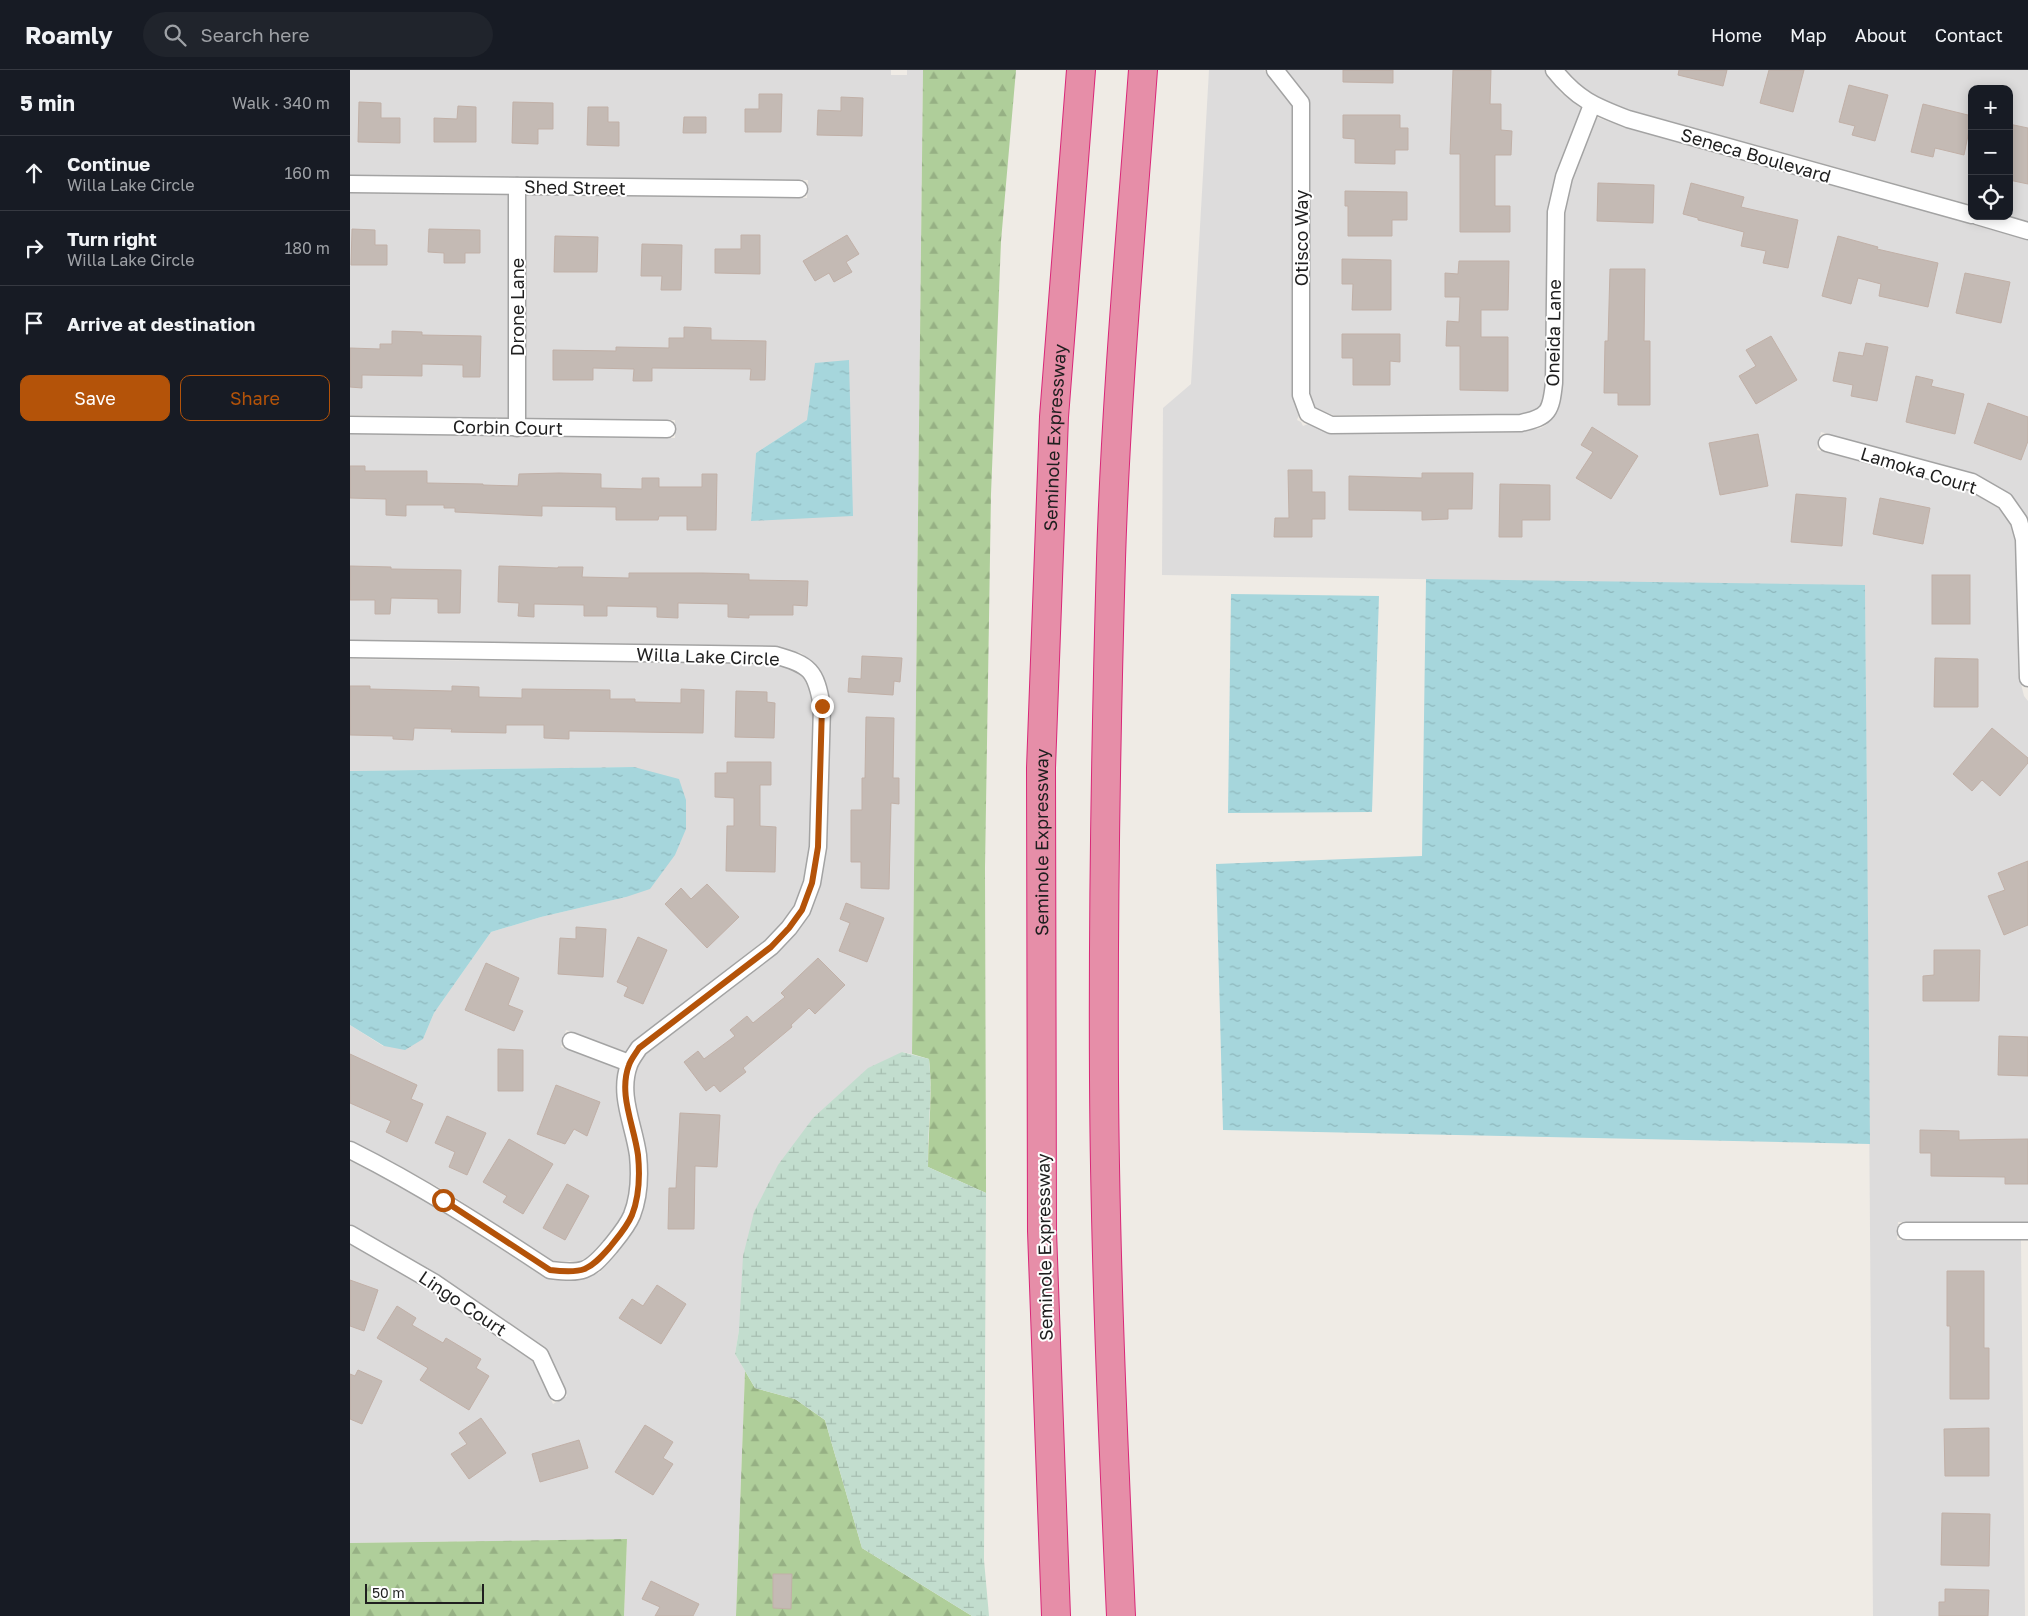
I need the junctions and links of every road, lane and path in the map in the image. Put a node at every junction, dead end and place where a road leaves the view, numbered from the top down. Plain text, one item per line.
1 (1081, 70) edge
2 (1143, 70) edge
3 (1275, 70) edge
4 (1554, 70) edge
5 (1592, 105) junction
6 (350, 184) edge
7 (517, 186) junction
8 (799, 189) dead end
9 (1968, 214) edge
10 (1992, 220) edge
11 (2028, 230) edge
12 (1308, 414) joint
13 (350, 425) edge
14 (517, 428) junction
15 (667, 430) dead end
16 (1827, 443) dead end
17 (350, 649) edge
18 (2028, 678) edge
19 (571, 1041) dead end
20 (629, 1063) junction
21 (350, 1150) edge
22 (1906, 1231) dead end
23 (2028, 1231) edge
24 (350, 1234) edge
25 (556, 1392) dead end
26 (1056, 1616) edge
27 (1121, 1616) edge

1 - 26 highway, Seminole Expressway
2 - 27 highway
3 - 12 street, Otisco Way
4 - 5 street, Seneca Boulevard
5 - 9 street, Seneca Boulevard
5 - 12 street, Oneida Lane
6 - 7 street, Shed Street
7 - 8 street, Shed Street
7 - 14 street, Drone Lane
10 - 11 street
13 - 14 street, Corbin Court
14 - 15 street, Corbin Court
16 - 18 street, Lamoka Court
17 - 20 street, Willa Lake Circle
19 - 20 street
20 - 21 street
22 - 23 street
24 - 25 street, Lingo Court

